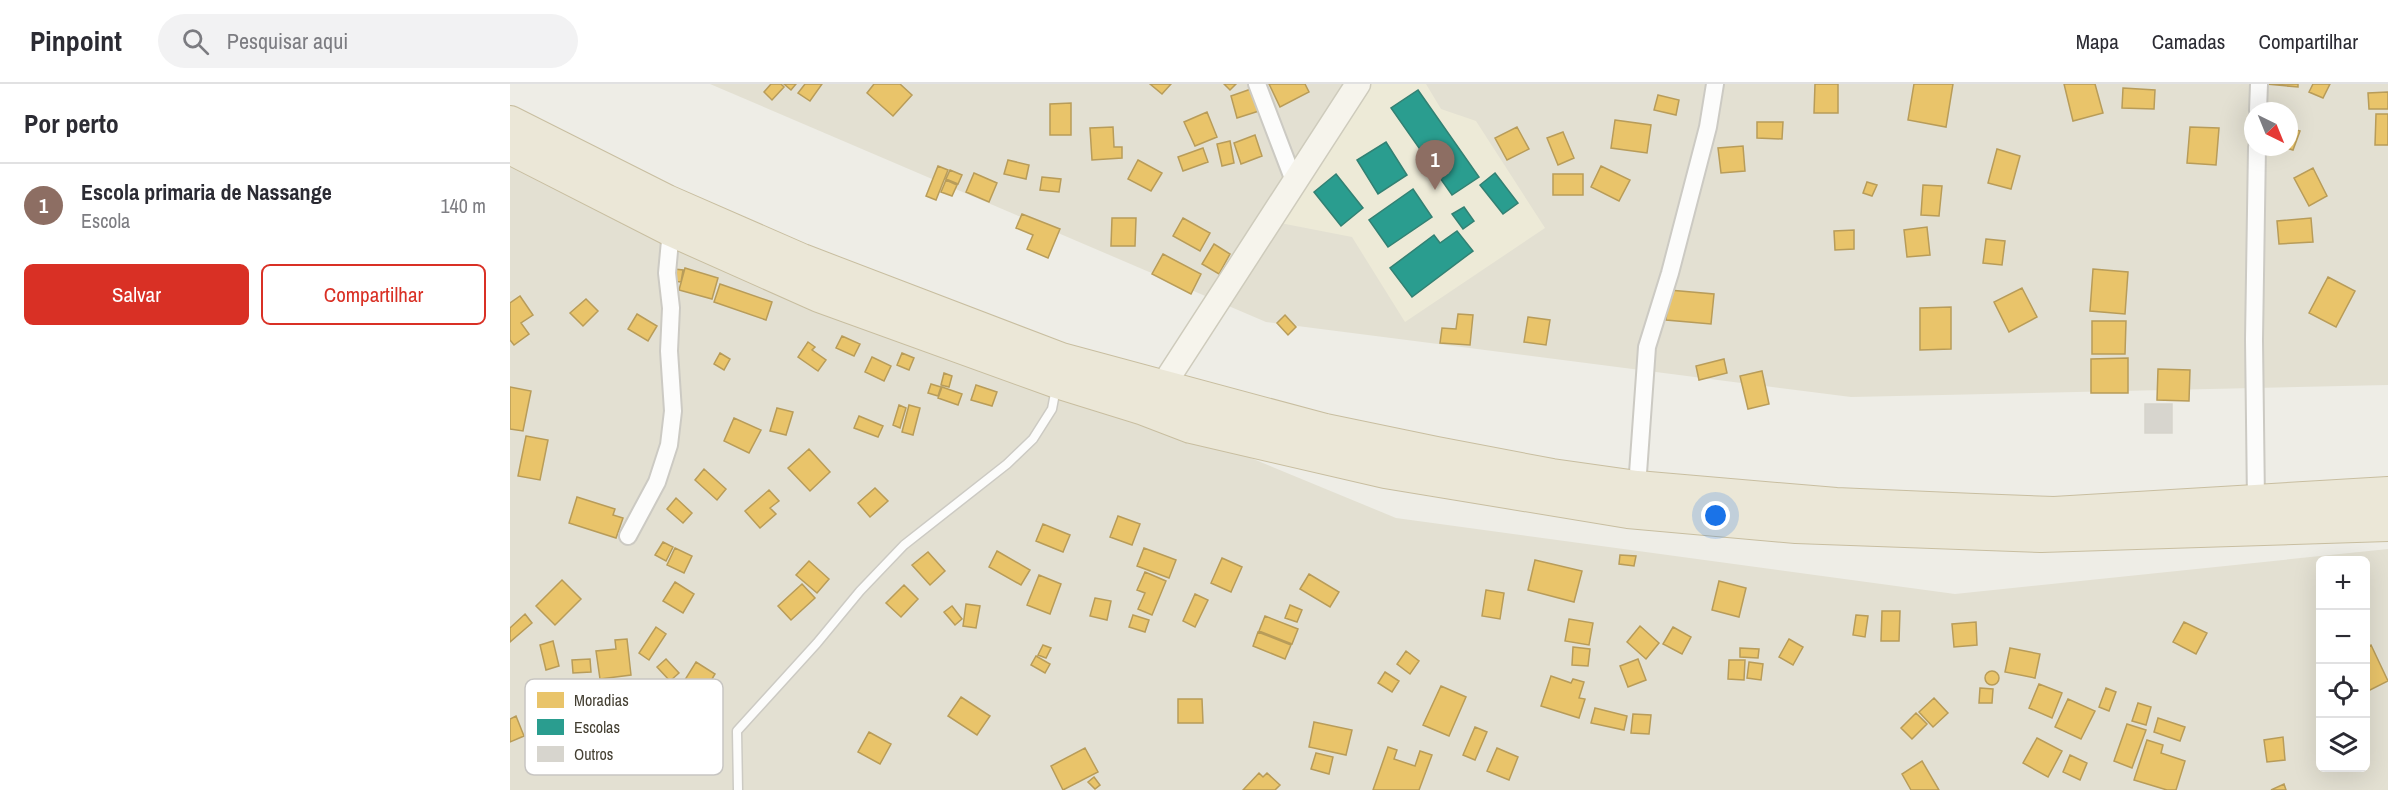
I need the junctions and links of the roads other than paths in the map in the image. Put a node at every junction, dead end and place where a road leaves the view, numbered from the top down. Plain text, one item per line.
1 (1257, 84) edge
2 (1358, 84) edge
3 (1715, 84) edge
4 (2259, 84) edge
5 (2258, 102) edge
6 (510, 122) edge
7 (510, 148) edge
8 (2257, 156) edge
9 (1294, 182) junction
10 (671, 230) junction
11 (1058, 382) junction
12 (1162, 387) junction
13 (1637, 487) junction
14 (2380, 493) edge
15 (2256, 502) junction
16 (2386, 531) edge
17 (628, 536) dead end
18 (738, 790) edge

1 - 9 street
2 - 9 street
3 - 13 street
4 - 5 street
6 - 12 highway
7 - 10 highway
8 - 15 street
9 - 12 street
10 - 11 highway
10 - 17 street
11 - 16 highway
11 - 18 lane
12 - 13 highway
13 - 15 highway
14 - 15 highway
14 - 16 street

